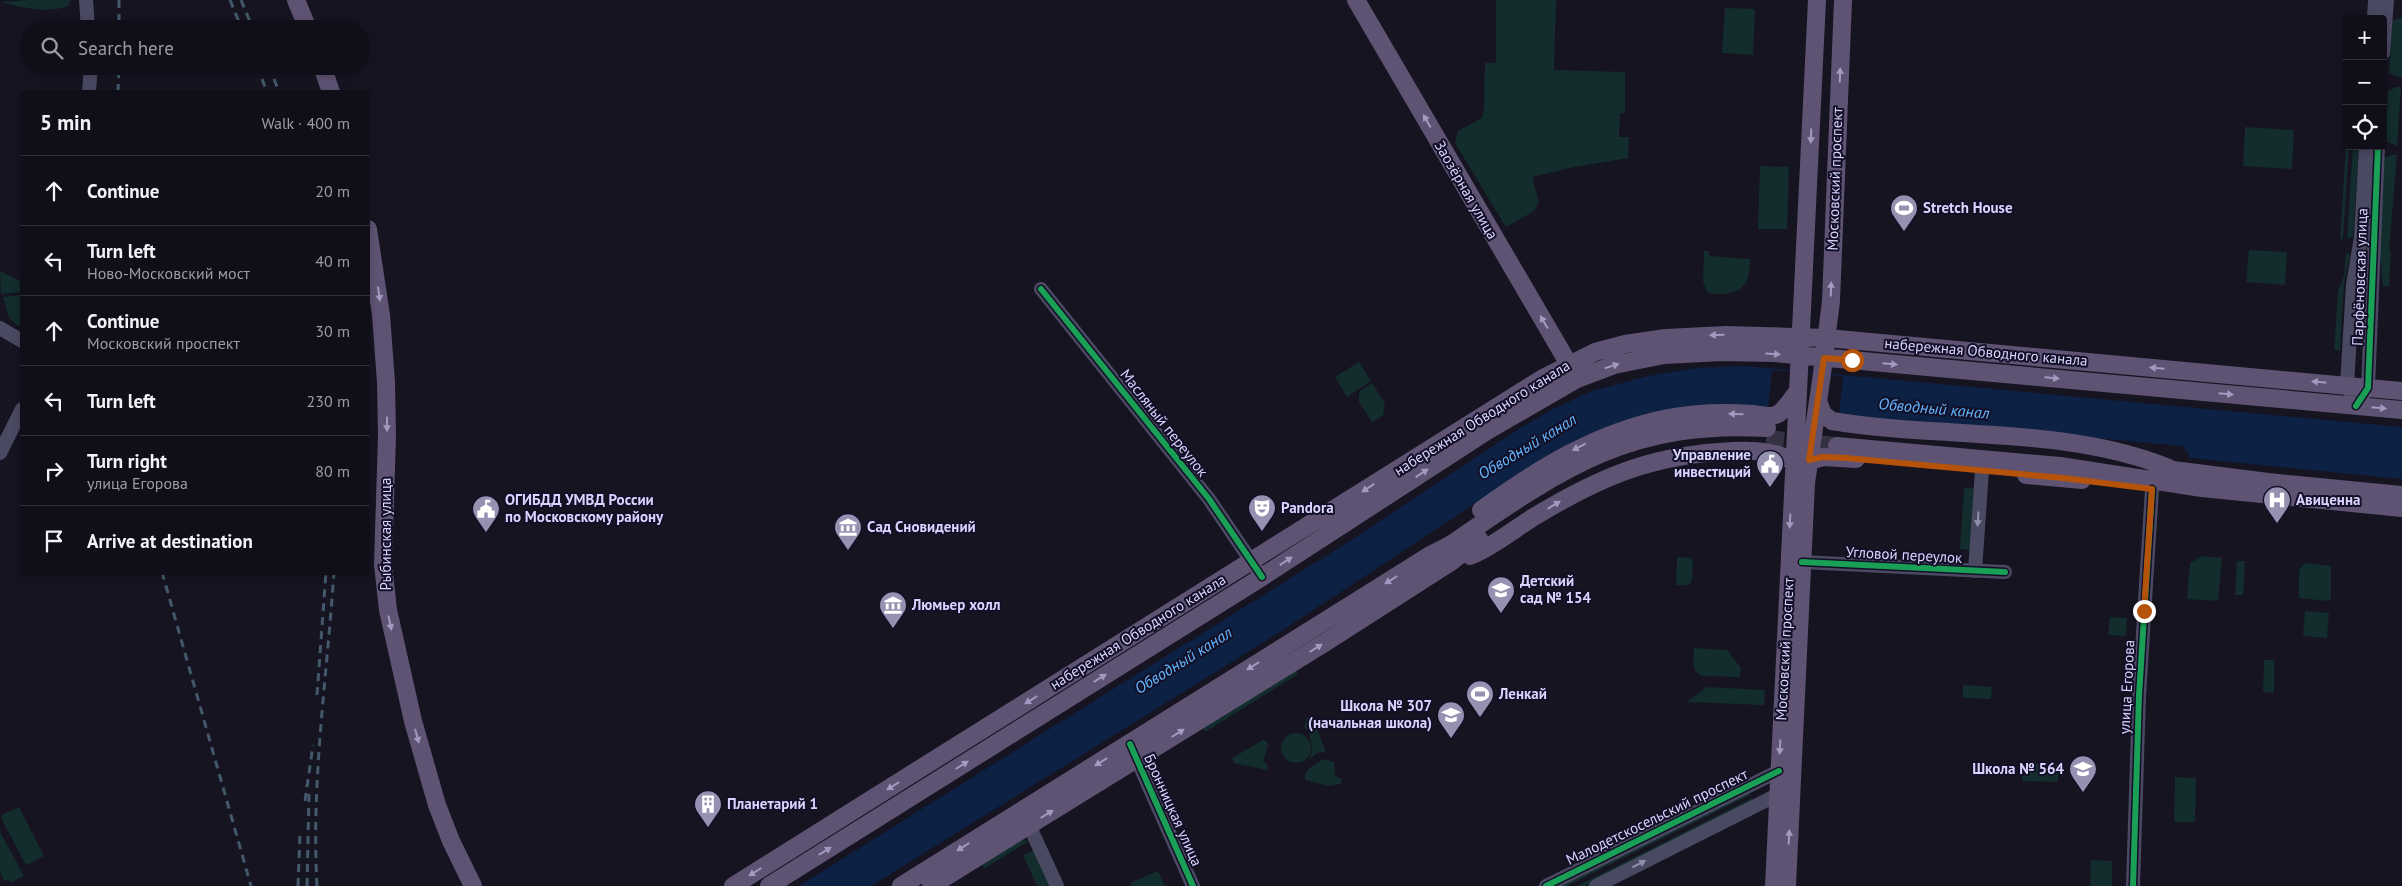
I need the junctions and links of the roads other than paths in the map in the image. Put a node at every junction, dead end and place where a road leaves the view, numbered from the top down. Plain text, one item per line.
1 (86, 0) edge
2 (296, 0) edge
3 (1356, 0) edge
4 (1817, 0) edge
5 (1843, 0) edge
6 (2375, 0) edge
7 (2387, 0) edge
8 (2374, 15) edge
9 (2386, 15) edge
10 (87, 20) edge
11 (304, 20) edge
12 (90, 75) edge
13 (325, 75) edge
14 (89, 90) edge
15 (330, 90) edge
16 (2366, 150) edge
17 (2378, 150) edge
18 (370, 242) edge
19 (1041, 289) dead end
20 (0, 328) edge
21 (19, 336) edge
22 (1801, 336) junction
23 (1827, 338) junction
24 (1799, 364) junction
25 (1823, 366) junction
26 (1573, 372) junction
27 (2347, 385) junction
28 (2368, 388) junction
29 (2402, 391) edge
30 (2356, 406) junction
31 (1819, 409) junction
32 (2402, 410) edge
33 (1790, 411) junction
34 (20, 413) edge
35 (0, 453) edge
36 (1801, 461) junction
37 (1982, 470) junction
38 (2174, 471) junction
39 (2202, 488) junction
40 (2152, 489) junction
41 (2402, 495) edge
42 (2402, 508) edge
43 (1432, 554) junction
44 (1252, 561) junction
45 (1450, 562) junction
46 (1802, 562) junction
47 (1975, 571) junction
48 (2005, 572) dead end
49 (1262, 577) junction
50 (1133, 751) junction
51 (1779, 771) junction
52 (1785, 791) junction
53 (1029, 825) junction
54 (473, 886) edge
55 (733, 886) edge
56 (769, 886) edge
57 (901, 886) edge
58 (931, 886) edge
59 (1057, 886) edge
60 (1193, 886) edge
61 (1546, 886) edge
62 (1596, 886) edge
63 (1774, 886) edge
64 (1787, 886) edge
65 (2133, 886) edge

1 - 10 street
2 - 11 main road
26 -> 3 main road, Заозёрная улица
4 -> 22 main road, Московский проспект
23 -> 5 main road, Московский проспект
6 - 8 street
7 - 9 street
12 - 14 street
13 - 15 main road
16 - 27 street, Парфёновская улица
17 - 28 street, Парфёновская улица
18 -> 54 main road, Рыбинская улица
19 - 44 street, Масляный переулок
20 - 21 street
22 - 23 main road, набережная Обводного канала
22 - 24 main road, Московский проспект
22 -> 26 main road, набережная Обводного канала
23 - 25 main road, Московский проспект
27 -> 23 main road, набережная Обводного канала
24 - 25 main road, набережная Обводного канала
26 -> 24 main road, набережная Обводного канала
24 - 33 main road, Московский проспект
25 -> 30 main road, набережная Обводного канала
25 - 31 main road, Московский проспект
26 -> 44 main road, набережная Обводного канала
49 -> 26 main road, набережная Обводного канала
27 - 28 main road, набережная Обводного канала
27 - 30 street, Парфёновская улица
28 - 29 main road, набережная Обводного канала
28 - 30 street
30 -> 32 main road, набережная Обводного канала
31 - 36 main road, Московский проспект
31 - 38 main road
33 - 36 main road, Московский проспект
33 -> 43 main road
34 - 35 street
36 - 37 main road
45 -> 36 main road
36 - 46 main road, Московский проспект
36 -> 51 main road, Московский проспект
37 - 40 main road
37 -> 47 street, Угловой переулок
38 - 39 main road
38 - 41 main road
39 - 40 main road
39 - 42 main road
40 - 65 street, улица Егорова
43 - 45 main road
43 -> 50 main road
44 - 49 street, Масляный переулок
44 -> 55 main road, набережная Обводного канала
50 -> 45 main road
46 - 47 street, Угловой переулок
46 - 52 main road, Московский проспект
47 - 48 street, Угловой переулок
56 -> 49 main road, набережная Обводного канала
53 -> 50 main road
50 -> 57 main road
50 - 60 street, Бронницкая улица
51 - 52 main road, Московский проспект
51 - 61 street, Малодетскосельский проспект
62 -> 52 street
52 - 63 main road, Московский проспект
64 -> 52 main road, Московский проспект
53 - 58 main road
53 - 59 street

